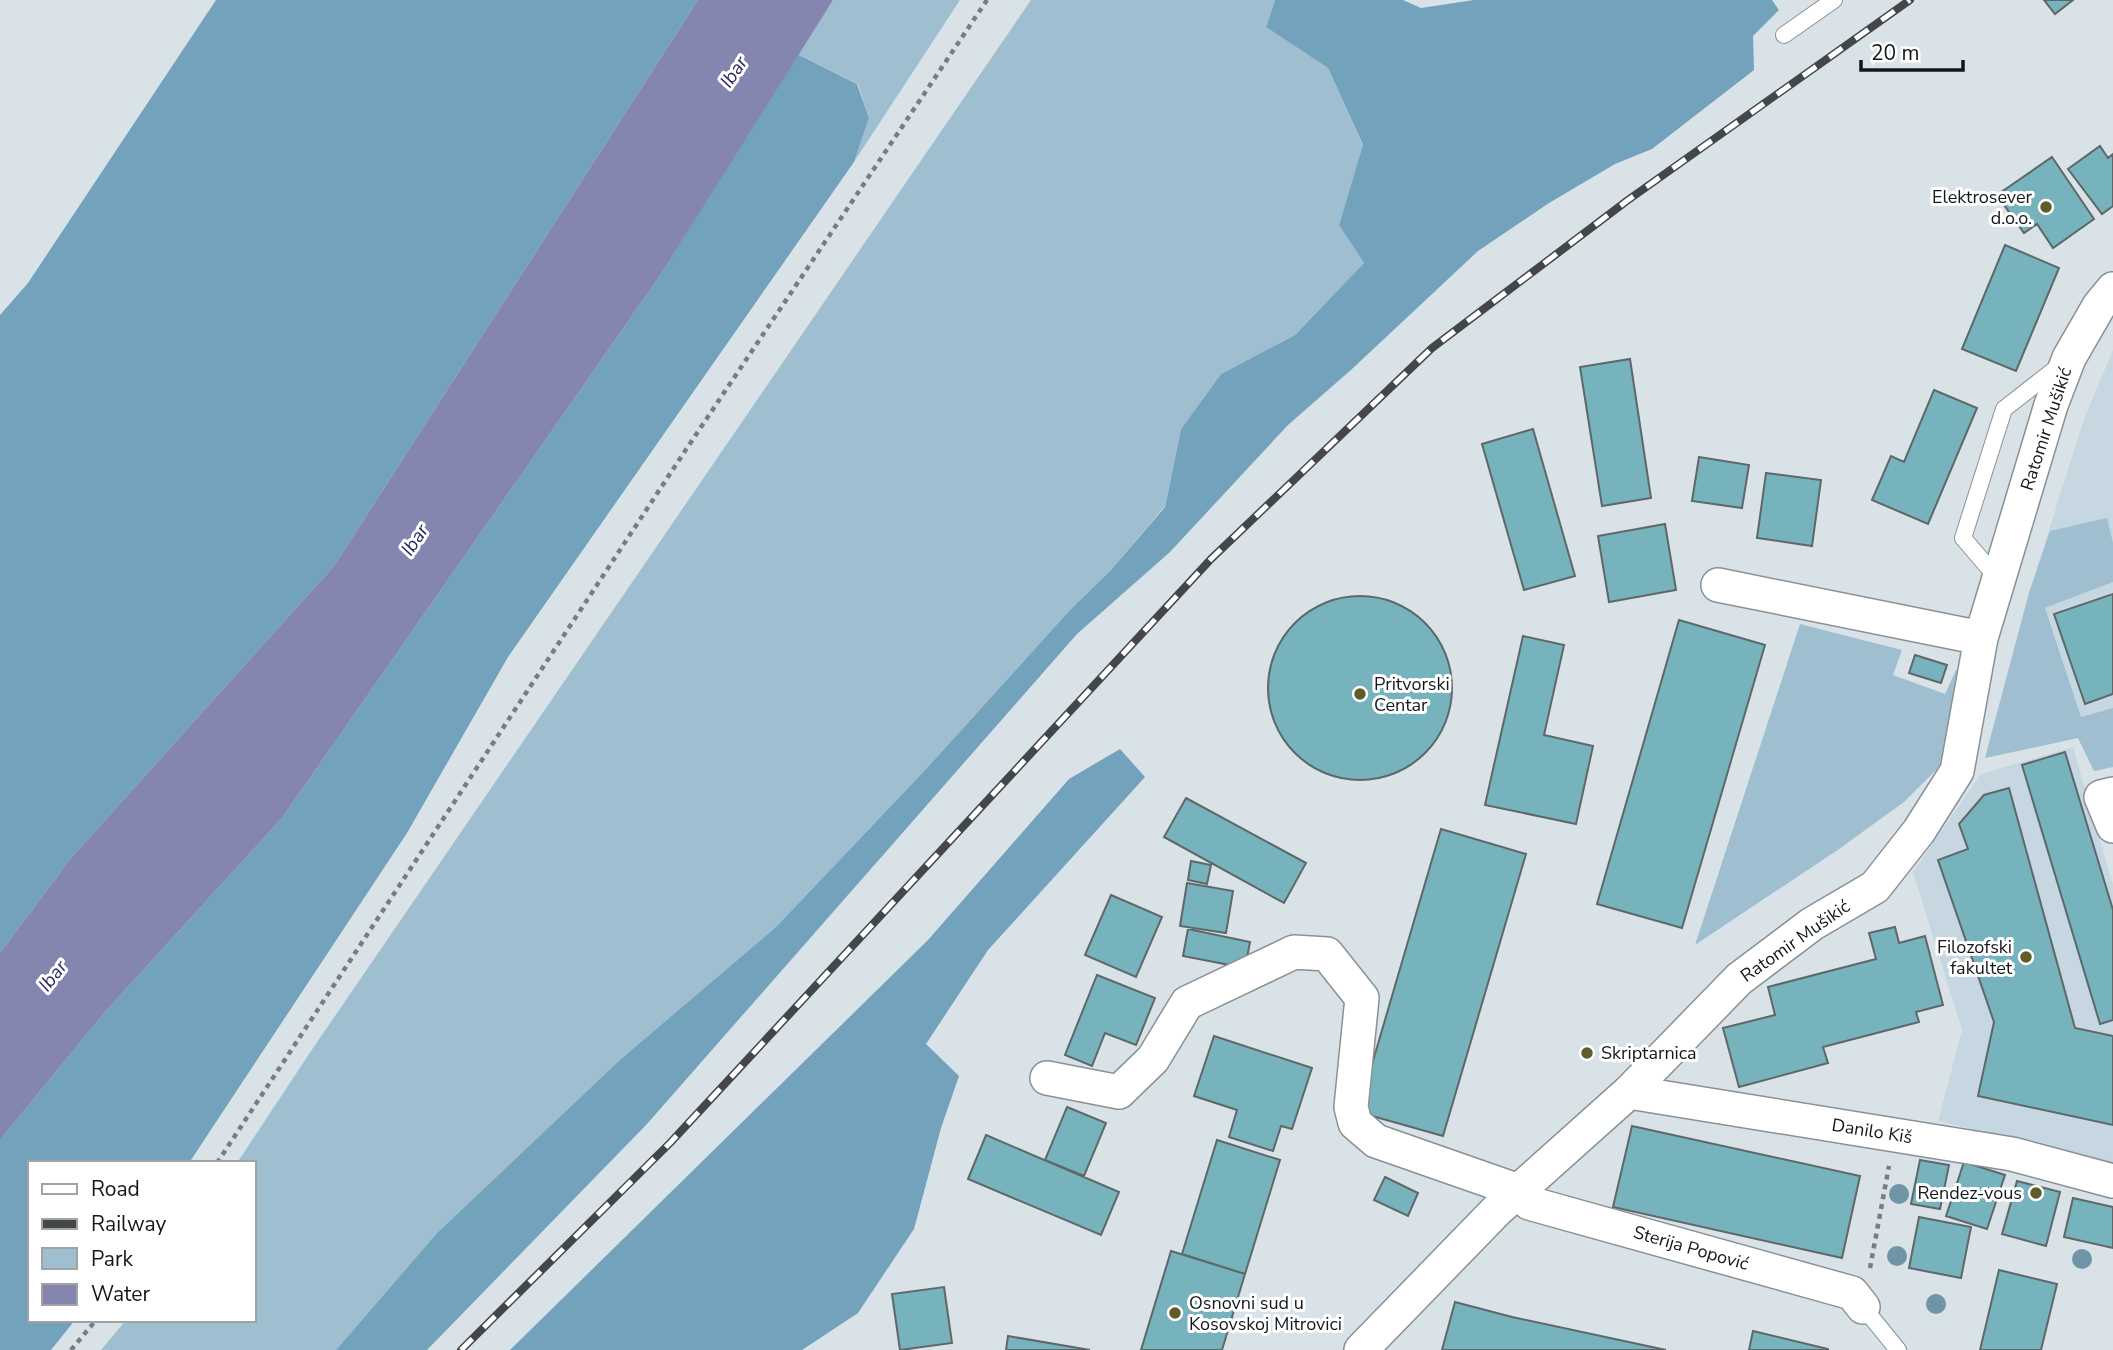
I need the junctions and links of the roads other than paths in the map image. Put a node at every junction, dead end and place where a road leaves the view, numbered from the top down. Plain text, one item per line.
1 (1833, 0) edge
2 (1784, 35) dead end
3 (2113, 289) edge
4 (2069, 358) junction
5 (1999, 580) junction
6 (1718, 585) dead end
7 (1981, 638) junction
8 (2113, 794) edge
9 (2113, 826) edge
10 (1047, 1077) dead end
11 (1629, 1092) junction
12 (2113, 1181) edge
13 (1519, 1191) junction
14 (1863, 1307) joint
15 (1361, 1350) edge
16 (1898, 1350) edge

1 - 2 lane
3 - 4 street, Ratomir Mušikić
4 - 5 street, Ratomir Mušikić
4 - 5 lane, Ratomir Mušikić
5 - 7 street, Ratomir Mušikić
6 - 7 street
7 - 11 street, Ratomir Mušikić
8 - 9 street
10 - 13 street
11 - 12 street, Danilo Kiš
11 - 13 street, Ratomir Mušikić
13 - 14 street, Sterija Popović
13 - 15 street, Ratomir Mušikić
14 - 16 lane, Sterija Popović

